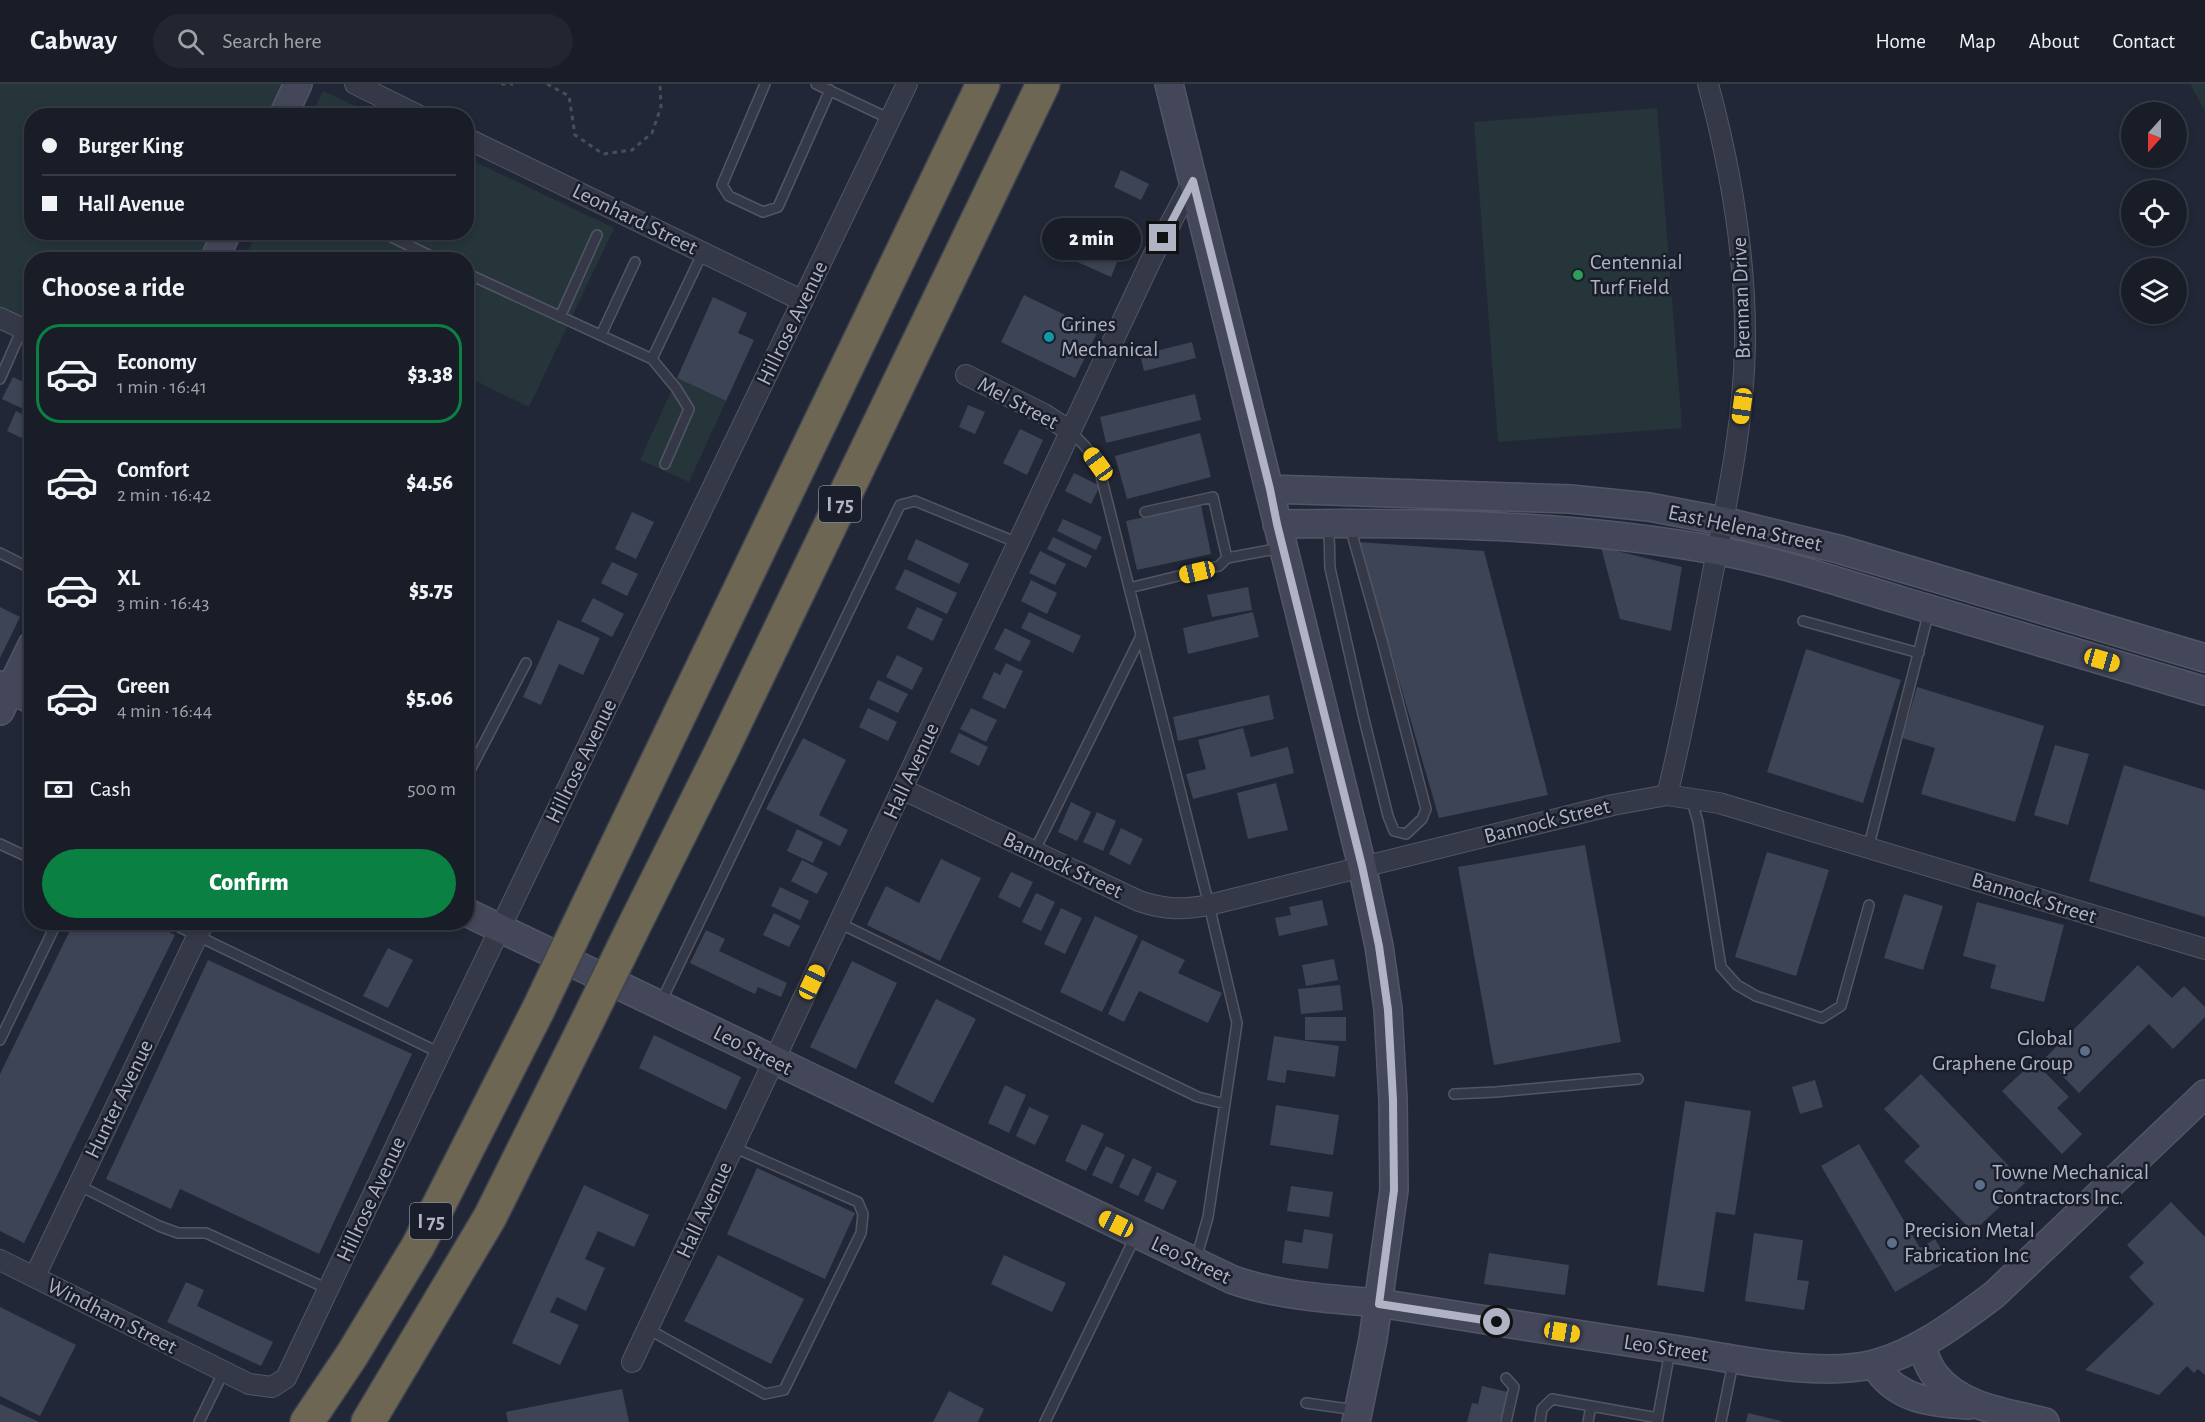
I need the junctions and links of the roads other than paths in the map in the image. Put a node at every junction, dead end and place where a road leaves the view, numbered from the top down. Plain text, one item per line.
1 (298, 84) edge
2 (355, 84) edge
3 (765, 84) edge
4 (816, 84) edge
5 (907, 84) edge
6 (983, 84) edge
7 (1043, 84) edge
8 (1168, 84) edge
9 (1708, 84) edge
10 (830, 90) junction
11 (287, 108) edge
12 (404, 108) edge
13 (890, 119) junction
14 (474, 142) edge
15 (1193, 181) junction
16 (597, 235) dead end
17 (398, 240) edge
18 (422, 252) edge
19 (703, 252) junction
20 (635, 262) dead end
21 (474, 277) edge
22 (803, 300) junction
23 (560, 317) junction
24 (0, 318) edge
25 (24, 330) edge
26 (601, 335) junction
27 (24, 336) edge
28 (652, 359) junction
29 (966, 375) dead end
30 (0, 379) edge
31 (1070, 431) junction
32 (665, 464) dead end
33 (1270, 489) junction
34 (1487, 511) junction
35 (1145, 512) dead end
36 (1338, 513) junction
37 (1724, 521) junction
38 (1280, 536) junction
39 (1018, 543) junction
40 (1717, 550) junction
41 (0, 554) edge
42 (1227, 558) junction
43 (24, 564) edge
44 (1939, 579) junction
45 (1129, 588) junction
46 (1930, 609) junction
47 (1803, 621) dead end
48 (1141, 636) junction
49 (2175, 650) junction
50 (1918, 653) junction
51 (2205, 658) edge
52 (525, 663) dead end
53 (24, 664) edge
54 (2166, 679) junction
55 (2205, 691) edge
56 (10, 697) edge
57 (474, 762) edge
58 (902, 789) junction
59 (1667, 795) junction
60 (1691, 798) junction
61 (1406, 834) junction
62 (0, 844) edge
63 (1868, 849) junction
64 (1034, 852) junction
65 (24, 855) edge
66 (1409, 855) junction
67 (1362, 866) junction
68 (1209, 905) junction
69 (1869, 905) dead end
70 (474, 916) edge
71 (839, 923) junction
72 (500, 928) junction
73 (53, 930) edge
74 (201, 930) edge
75 (203, 930) edge
76 (2205, 949) edge
77 (660, 1004) junction
78 (0, 1040) edge
79 (440, 1053) junction
80 (775, 1059) junction
81 (1638, 1078) dead end
82 (1454, 1094) dead end
83 (2205, 1094) edge
84 (1225, 1104) junction
85 (733, 1147) junction
86 (77, 1185) junction
87 (1137, 1235) junction
88 (0, 1260) edge
89 (1195, 1262) junction
90 (35, 1276) junction
91 (328, 1289) junction
92 (1379, 1304) junction
93 (648, 1329) junction
94 (1920, 1345) junction
95 (1670, 1349) junction
96 (1734, 1358) junction
97 (632, 1362) dead end
98 (1874, 1364) junction
99 (223, 1373) junction
100 (1506, 1378) dead end
101 (1306, 1403) dead end
102 (1591, 1406) junction
103 (1982, 1406) junction
104 (1358, 1416) edge
105 (1658, 1420) edge
106 (2035, 1421) edge
107 (199, 1422) edge
108 (307, 1422) edge
109 (368, 1422) edge
110 (1045, 1422) edge
111 (1506, 1422) edge
112 (1540, 1422) edge
113 (1587, 1422) edge
114 (1721, 1422) edge

1 - 11 street
2 - 12 street
3 - 10 lane
4 - 10 lane
5 - 13 street, Hillrose Avenue
6 - 108 highway, I 75, bridge
7 - 109 highway, I 75, bridge
8 - 15 street
9 - 37 street, Brennan Drive
10 - 13 lane
13 - 22 street, Hillrose Avenue
14 - 19 street, Leonhard Street
15 - 31 street, Hall Avenue
15 - 33 street
16 - 23 lane
17 - 18 lane
19 - 22 street, Leonhard Street
19 - 28 lane
20 - 26 lane
21 - 23 lane
22 - 72 street, Hillrose Avenue
23 - 26 lane
24 - 25 street
26 - 28 lane
27 - 30 lane
28 - 32 lane
29 - 31 street, Mel Street
31 - 39 street, Hall Avenue
31 - 45 lane
33 - 36 street, East Helena Street
33 - 38 street
34 - 36 street, East Helena Street
34 - 37 street, East Helena Street
34 - 40 street, East Helena Street
35 - 42 lane
36 - 38 street, East Helena Street
36 - 61 lane
36 - 61 lane
37 - 40 street, Brennan Drive
37 - 44 street, East Helena Street
38 - 42 lane
38 - 67 street
39 - 58 street, Hall Avenue
39 - 77 lane
40 - 46 street, East Helena Street
40 - 59 street, Brennan Drive
41 - 43 lane
42 - 45 lane
44 - 46 street
44 - 49 street, East Helena Street
45 - 48 lane
46 - 50 lane
46 - 54 street, East Helena Street
47 - 50 lane
48 - 64 lane
48 - 68 lane
49 - 51 street, East Helena Street
49 - 54 street
50 - 63 lane
52 - 57 lane
53 - 56 street
54 - 55 street, East Helena Street
58 - 64 street, Bannock Street
58 - 71 street, Hall Avenue
59 - 60 street, Bannock Street
59 - 66 street, Bannock Street
60 - 63 street, Bannock Street
60 - 69 lane
61 - 66 lane
62 - 65 lane
63 - 76 street, Bannock Street
64 - 68 street, Bannock Street
66 - 67 street, Bannock Street
67 - 68 street, Bannock Street
67 - 92 street
68 - 84 lane
70 - 72 street, Leo Street
71 - 80 street, Hall Avenue
71 - 84 lane
72 - 77 street, Leo Street
72 - 79 street, Hillrose Avenue
73 - 78 lane
74 - 86 street, Hunter Avenue
75 - 79 lane
77 - 80 street, Leo Street
79 - 91 street, Hillrose Avenue
80 - 85 street, Hall Avenue
80 - 87 street, Leo Street
81 - 82 lane
83 - 94 street, Leo Street
84 - 89 lane
85 - 93 street, Hall Avenue
85 - 93 lane
86 - 90 street, Hunter Avenue
86 - 91 lane
87 - 89 street, Leo Street
87 - 110 lane
88 - 90 street, Windham Street
89 - 92 street, Leo Street
90 - 99 street, Windham Street
91 - 99 street, Hillrose Avenue
92 - 95 street, Leo Street
92 - 104 street
93 - 97 street, Hall Avenue
94 - 98 street, Leo Street
94 - 103 street
95 - 96 street, Leo Street
95 - 105 lane
96 - 98 street, Leo Street
96 - 114 lane
98 - 103 street
99 - 107 lane
100 - 111 lane
101 - 104 lane
102 - 105 lane
102 - 112 lane
102 - 113 lane
103 - 106 street

